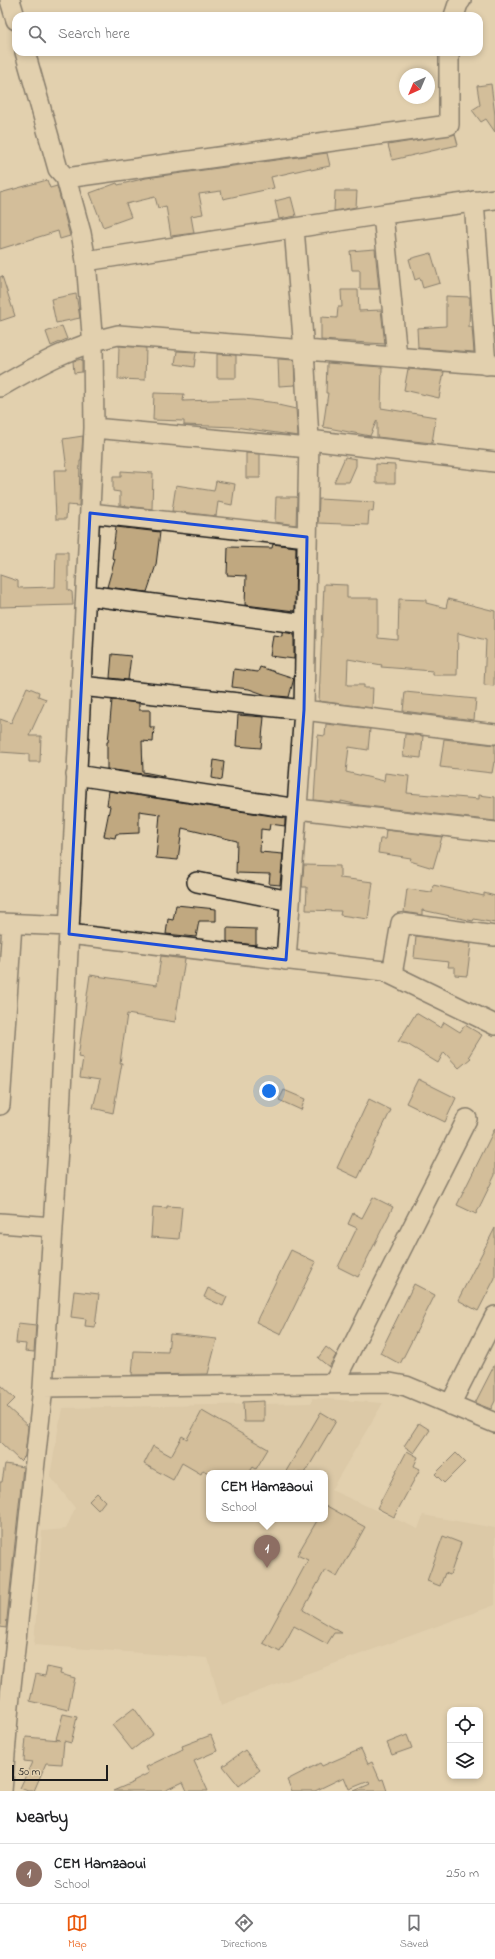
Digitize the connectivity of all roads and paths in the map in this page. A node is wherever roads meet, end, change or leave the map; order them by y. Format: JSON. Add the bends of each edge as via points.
{"nodes":[{"id":1,"x":10,"y":0,"type":"edge"},
{"id":2,"x":461,"y":0,"type":"edge"},
{"id":3,"x":14,"y":12,"type":"edge"},
{"id":4,"x":455,"y":12,"type":"edge"},
{"id":5,"x":26,"y":56,"type":"edge"},
{"id":6,"x":449,"y":56,"type":"edge"},
{"id":7,"x":66,"y":178,"type":"junction"},
{"id":8,"x":495,"y":199,"type":"edge"},
{"id":9,"x":474,"y":201,"type":"junction"},
{"id":10,"x":383,"y":214,"type":"junction"},
{"id":11,"x":294,"y":228,"type":"junction"},
{"id":12,"x":86,"y":260,"type":"junction"},
{"id":13,"x":93,"y":340,"type":"junction"},
{"id":14,"x":304,"y":350,"type":"junction"},
{"id":15,"x":397,"y":357,"type":"junction"},
{"id":16,"x":490,"y":365,"type":"edge"},
{"id":17,"x":0,"y":387,"type":"edge"},
{"id":18,"x":94,"y":428,"type":"junction"},
{"id":19,"x":309,"y":444,"type":"junction"},
{"id":20,"x":495,"y":462,"type":"edge"},
{"id":21,"x":90,"y":513,"type":"junction"},
{"id":22,"x":307,"y":537,"type":"junction"},
{"id":23,"x":86,"y":596,"type":"junction"},
{"id":24,"x":305,"y":624,"type":"junction"},
{"id":25,"x":80,"y":686,"type":"junction"},
{"id":26,"x":304,"y":710,"type":"junction"},
{"id":27,"x":495,"y":734,"type":"edge"},
{"id":28,"x":76,"y":775,"type":"junction"},
{"id":29,"x":298,"y":809,"type":"junction"},
{"id":30,"x":495,"y":832,"type":"edge"},
{"id":31,"x":197,"y":882,"type":"dead end"},
{"id":32,"x":290,"y":901,"type":"junction"},
{"id":33,"x":6,"y":924,"type":"edge"},
{"id":34,"x":69,"y":930,"type":"junction"},
{"id":35,"x":495,"y":936,"type":"edge"},
{"id":36,"x":286,"y":960,"type":"junction"},
{"id":37,"x":392,"y":974,"type":"junction"},
{"id":38,"x":495,"y":1025,"type":"edge"},
{"id":39,"x":0,"y":1105,"type":"edge"},
{"id":40,"x":467,"y":1119,"type":"dead end"},
{"id":41,"x":0,"y":1223,"type":"edge"},
{"id":42,"x":53,"y":1227,"type":"junction"},
{"id":43,"x":495,"y":1316,"type":"edge"},
{"id":44,"x":334,"y":1383,"type":"junction"},
{"id":45,"x":43,"y":1387,"type":"junction"},
{"id":46,"x":450,"y":1405,"type":"junction"},
{"id":47,"x":495,"y":1423,"type":"edge"},
{"id":48,"x":4,"y":1704,"type":"edge"},
{"id":49,"x":2,"y":1791,"type":"edge"}],
"edges":[{"from":1,"to":3,"type":"street"},
{"from":2,"to":4,"type":"street"},
{"from":5,"to":7,"type":"street","via":[[58,169]]},
{"from":6,"to":7,"type":"street","via":[[449,124]]},
{"from":7,"to":12,"type":"street"},
{"from":8,"to":9,"type":"street"},
{"from":9,"to":10,"type":"street"},
{"from":9,"to":16,"type":"street"},
{"from":10,"to":11,"type":"street"},
{"from":10,"to":15,"type":"street"},
{"from":11,"to":12,"type":"street"},
{"from":11,"to":14,"type":"street"},
{"from":12,"to":13,"type":"street"},
{"from":13,"to":14,"type":"street","via":[[118,334]]},
{"from":13,"to":17,"type":"street","via":[[45,362]]},
{"from":13,"to":18,"type":"street"},
{"from":14,"to":15,"type":"street"},
{"from":14,"to":19,"type":"street"},
{"from":15,"to":16,"type":"street"},
{"from":18,"to":19,"type":"street"},
{"from":18,"to":21,"type":"street"},
{"from":19,"to":20,"type":"street"},
{"from":19,"to":22,"type":"street"},
{"from":21,"to":22,"type":"street"},
{"from":21,"to":23,"type":"street"},
{"from":22,"to":24,"type":"street"},
{"from":23,"to":24,"type":"street"},
{"from":23,"to":25,"type":"street"},
{"from":24,"to":26,"type":"street"},
{"from":25,"to":26,"type":"street"},
{"from":25,"to":28,"type":"street"},
{"from":26,"to":27,"type":"street"},
{"from":26,"to":29,"type":"street"},
{"from":28,"to":29,"type":"street"},
{"from":28,"to":34,"type":"street"},
{"from":29,"to":30,"type":"street"},
{"from":29,"to":32,"type":"street"},
{"from":31,"to":32,"type":"street"},
{"from":32,"to":36,"type":"street"},
{"from":33,"to":34,"type":"street"},
{"from":33,"to":39,"type":"street"},
{"from":34,"to":36,"type":"street"},
{"from":34,"to":42,"type":"street"},
{"from":35,"to":37,"type":"street","via":[[401,923]]},
{"from":36,"to":37,"type":"street"},
{"from":37,"to":38,"type":"street"},
{"from":40,"to":44,"type":"street"},
{"from":41,"to":42,"type":"street"},
{"from":42,"to":45,"type":"street"},
{"from":43,"to":46,"type":"street"},
{"from":44,"to":45,"type":"street"},
{"from":44,"to":46,"type":"street","via":[[390,1383],[406,1386]]},
{"from":45,"to":48,"type":"street"},
{"from":46,"to":47,"type":"street"},
{"from":48,"to":49,"type":"street"}]}
